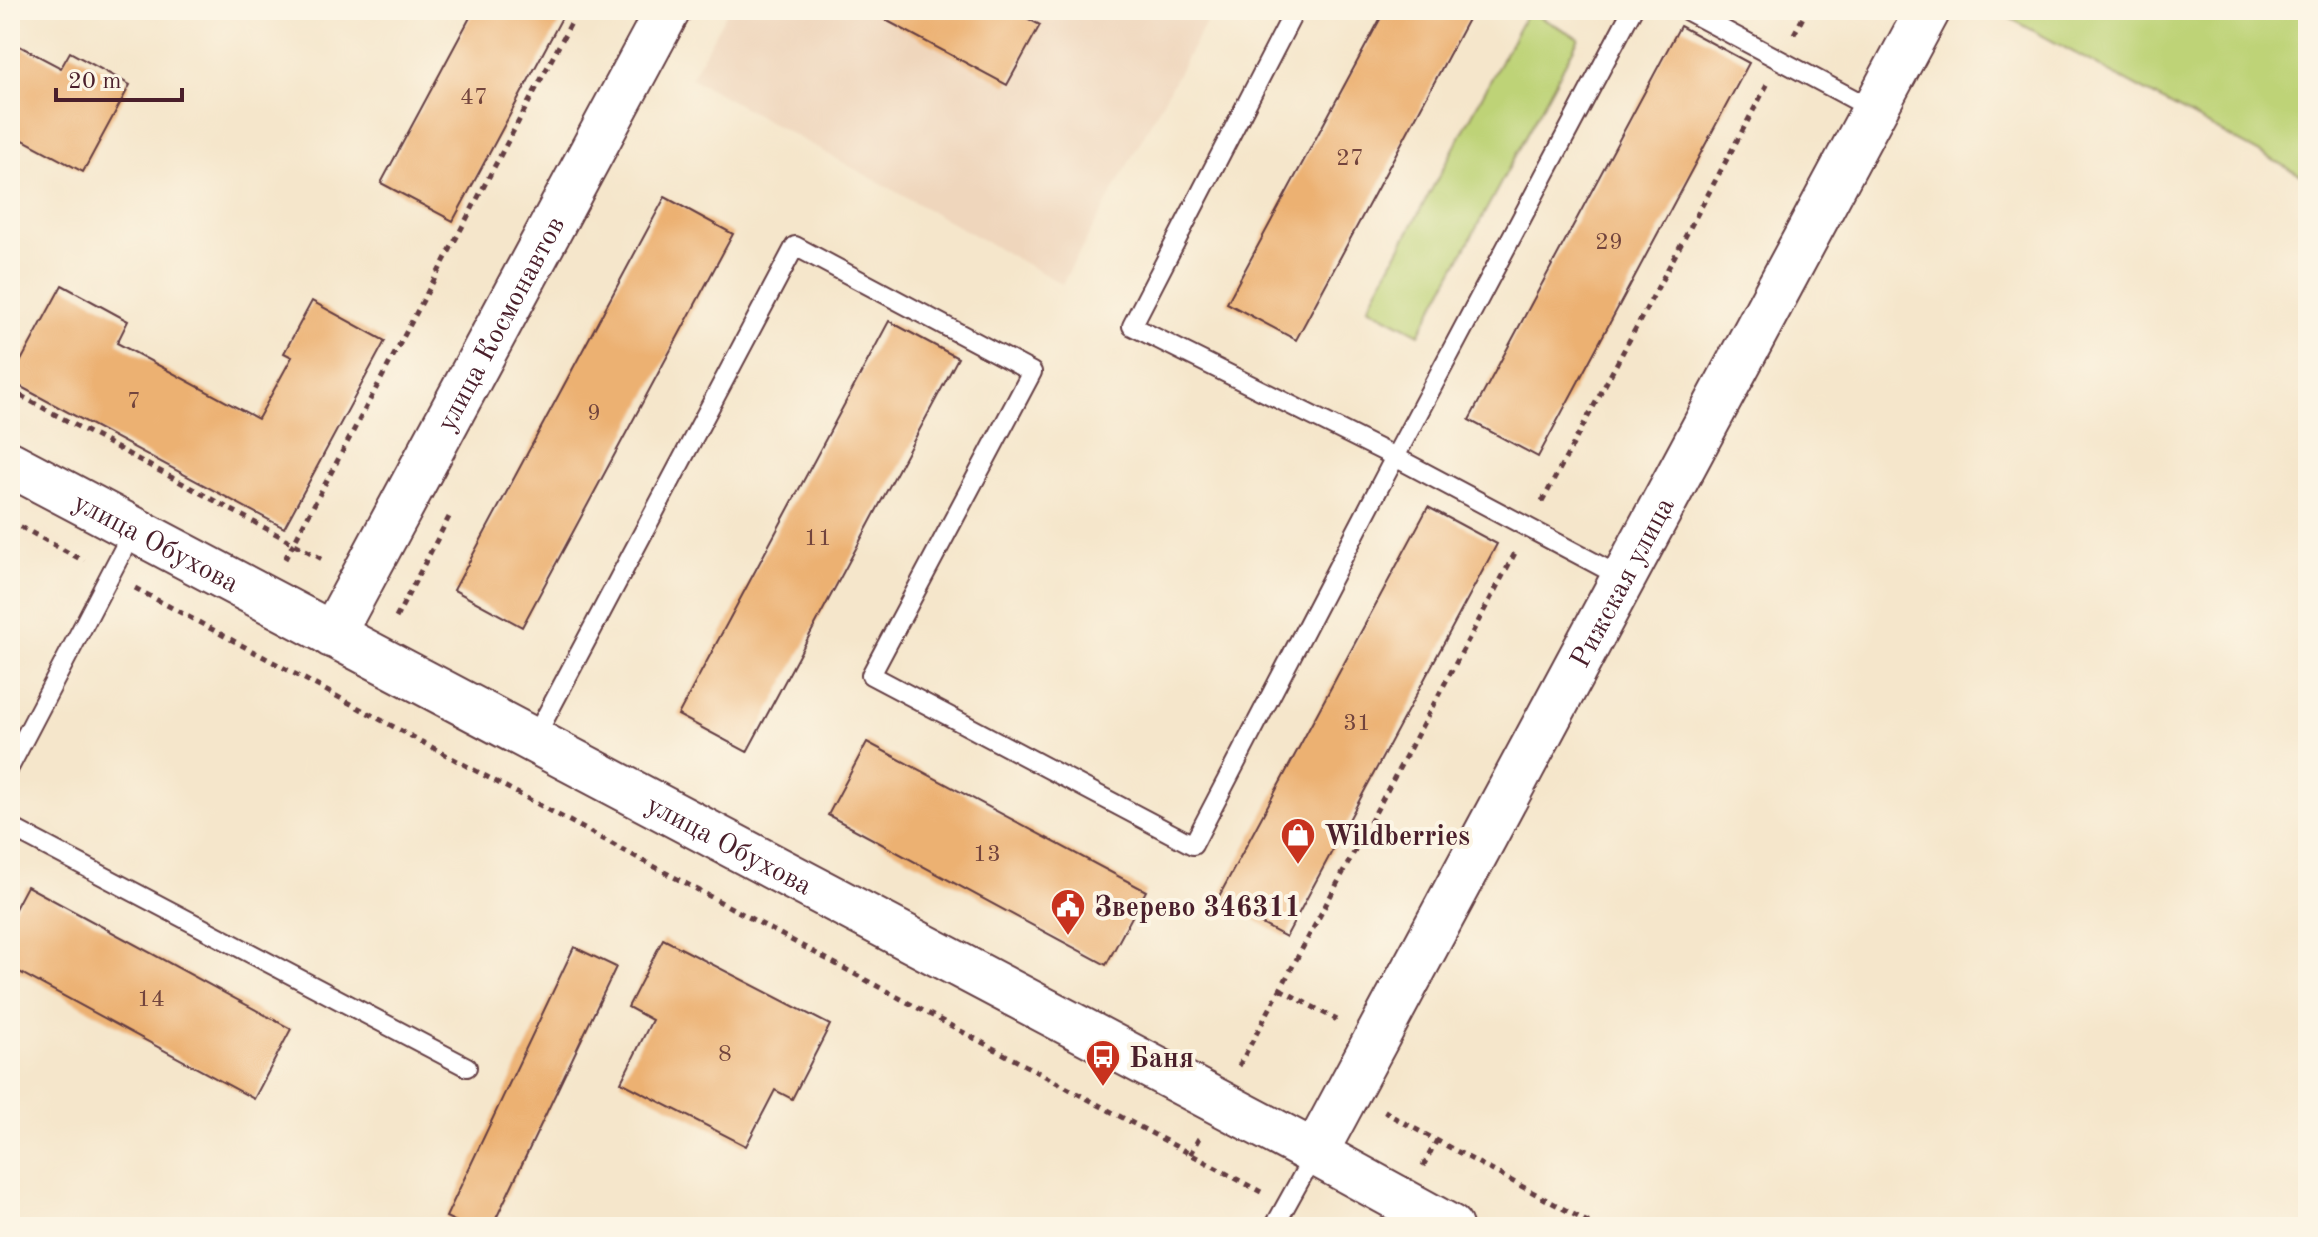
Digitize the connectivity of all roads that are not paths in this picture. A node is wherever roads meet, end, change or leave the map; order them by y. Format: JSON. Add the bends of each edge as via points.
{"nodes":[{"id":1,"x":668,"y":10,"type":"edge"},
{"id":2,"x":1295,"y":10,"type":"edge"},
{"id":3,"x":1632,"y":10,"type":"edge"},
{"id":4,"x":1686,"y":10,"type":"edge"},
{"id":5,"x":1928,"y":10,"type":"edge"},
{"id":6,"x":1874,"y":110,"type":"junction"},
{"id":7,"x":1395,"y":457,"type":"junction"},
{"id":8,"x":10,"y":464,"type":"edge"},
{"id":9,"x":134,"y":529,"type":"junction"},
{"id":10,"x":1623,"y":578,"type":"junction"},
{"id":11,"x":332,"y":635,"type":"junction"},
{"id":12,"x":533,"y":741,"type":"junction"},
{"id":13,"x":10,"y":766,"type":"edge"},
{"id":14,"x":10,"y":827,"type":"edge"},
{"id":15,"x":467,"y":1067,"type":"dead end"},
{"id":16,"x":1315,"y":1153,"type":"junction"},
{"id":17,"x":1274,"y":1227,"type":"edge"},
{"id":18,"x":1450,"y":1227,"type":"edge"}],
"edges":[{"from":1,"to":11,"type":"street","name":"улица Космонавтов"},
{"from":2,"to":7,"type":"lane","via":[[1132,326]]},
{"from":3,"to":7,"type":"lane"},
{"from":4,"to":6,"type":"lane"},
{"from":5,"to":6,"type":"street","name":"Рижская улица"},
{"from":6,"to":10,"type":"street","name":"Рижская улица"},
{"from":7,"to":10,"type":"lane"},
{"from":7,"to":12,"type":"lane","via":[[1193,845],[871,675],[1032,372],[795,246]]},
{"from":8,"to":9,"type":"street","name":"улица Обухова"},
{"from":9,"to":11,"type":"street","name":"улица Обухова"},
{"from":9,"to":13,"type":"lane"},
{"from":10,"to":16,"type":"street","name":"Рижская улица"},
{"from":11,"to":12,"type":"street","name":"улица Обухова"},
{"from":12,"to":16,"type":"street","name":"улица Обухова"},
{"from":14,"to":15,"type":"lane"},
{"from":16,"to":17,"type":"lane"},
{"from":16,"to":18,"type":"street","name":"улица Обухова"}]}
